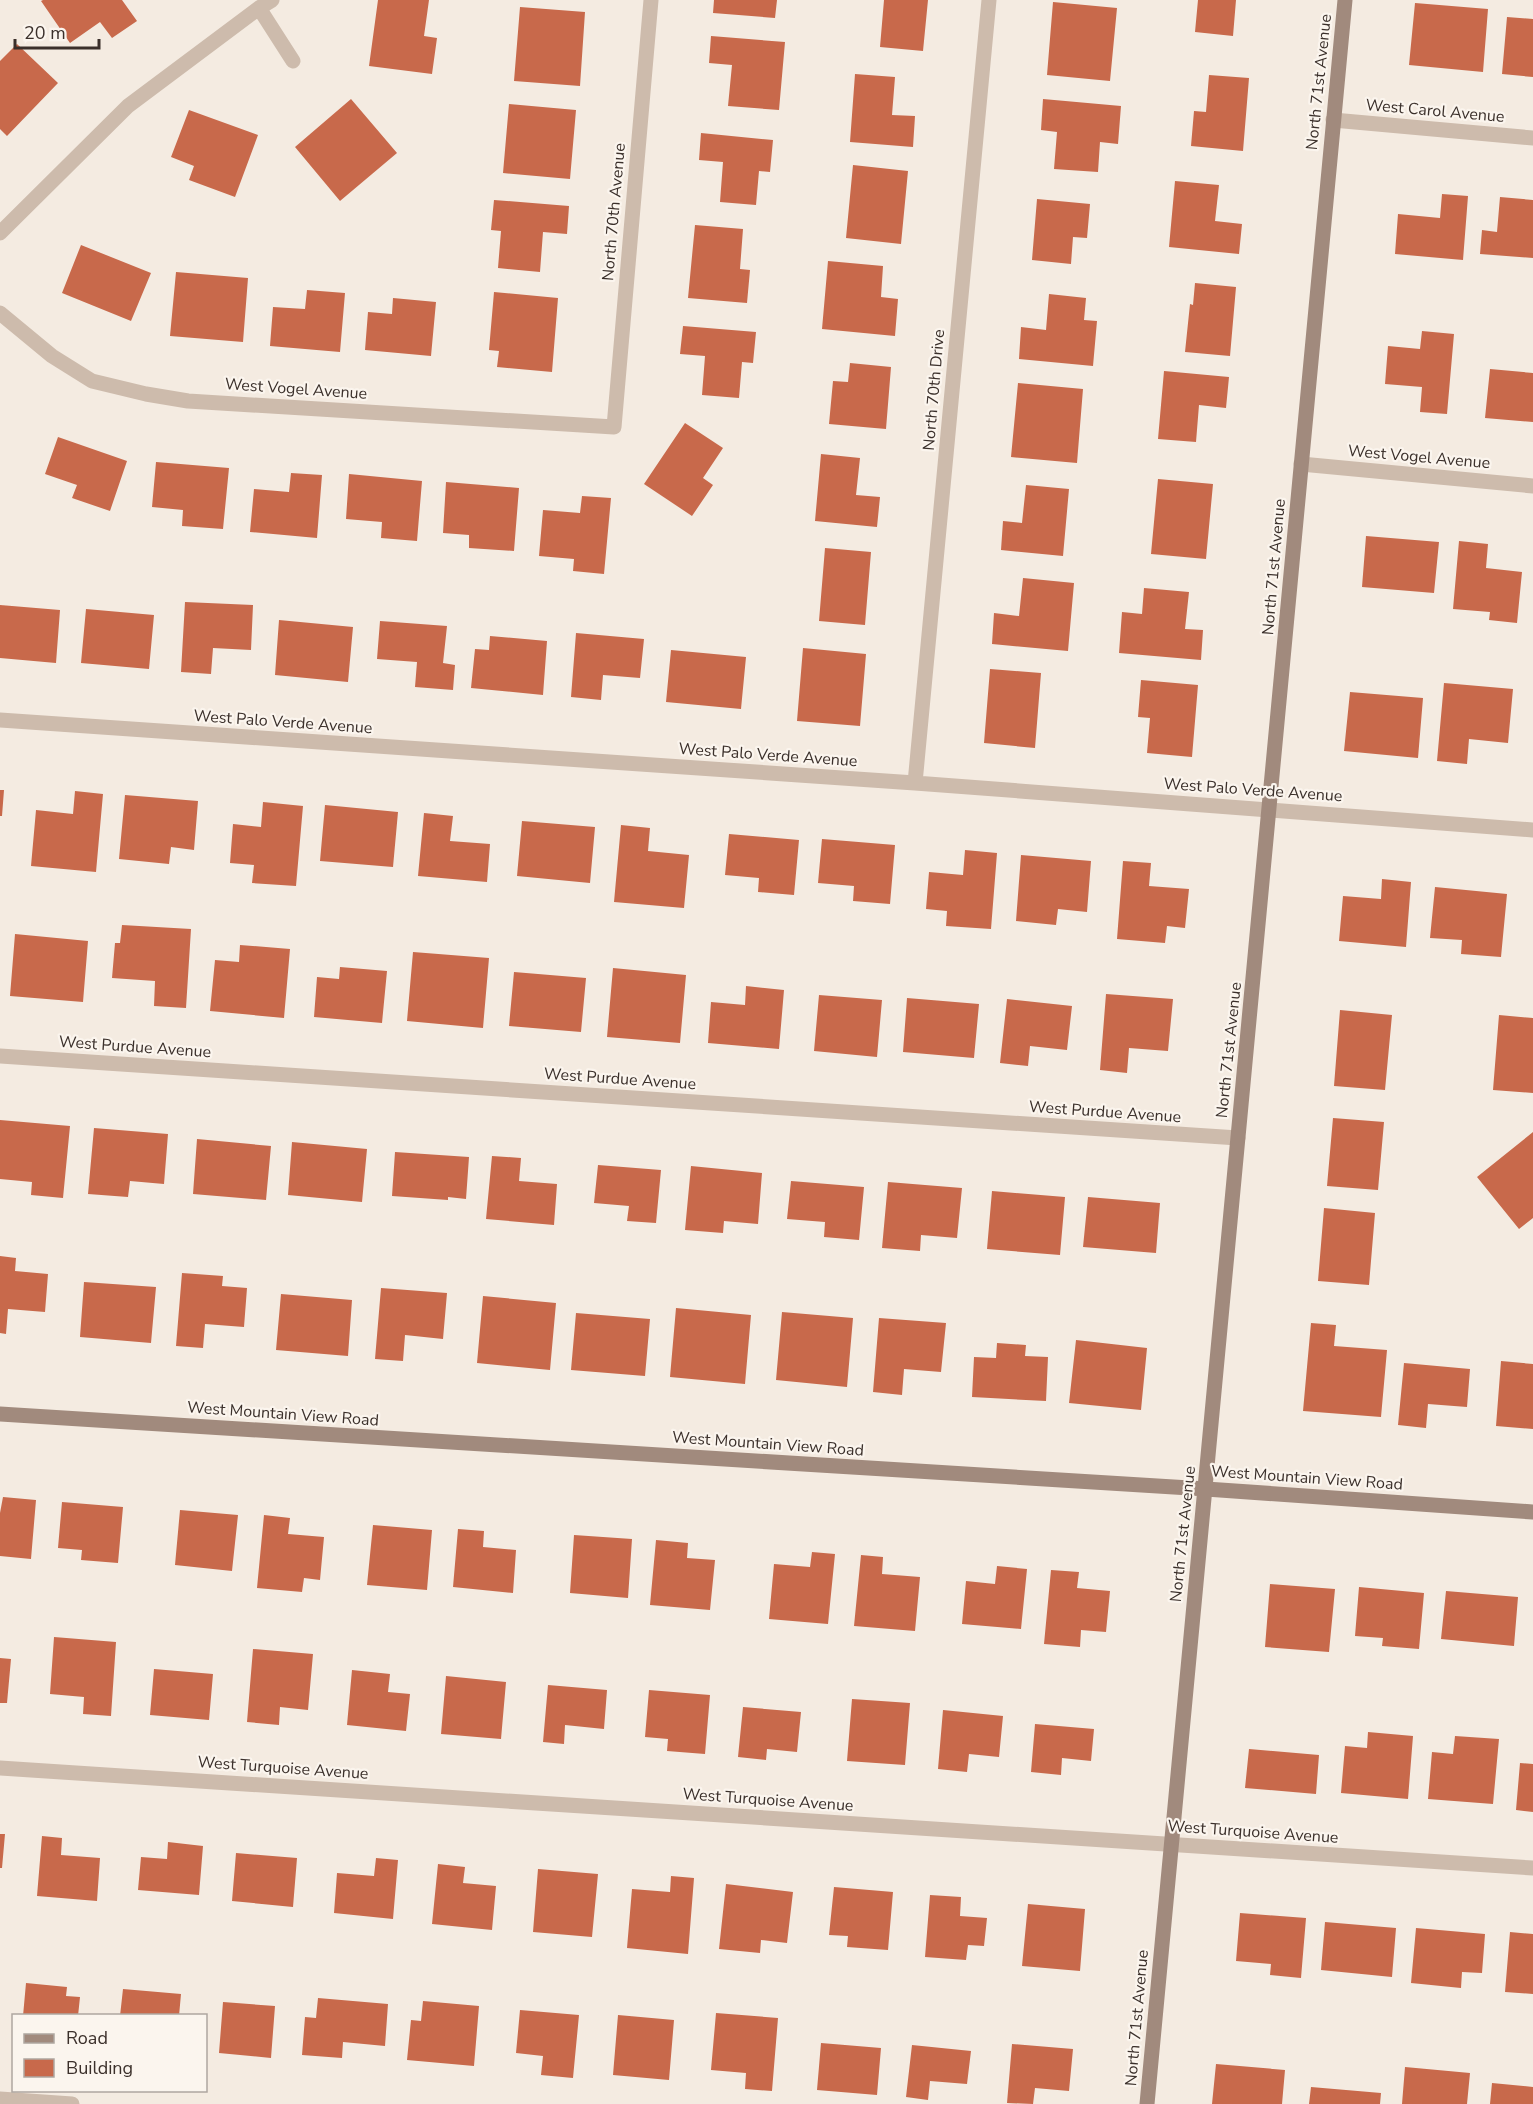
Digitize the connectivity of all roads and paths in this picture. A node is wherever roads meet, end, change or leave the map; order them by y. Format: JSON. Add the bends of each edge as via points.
{"nodes":[{"id":1,"x":651,"y":0,"type":"edge"},
{"id":2,"x":988,"y":0,"type":"edge"},
{"id":3,"x":1345,"y":0,"type":"edge"},
{"id":4,"x":266,"y":4,"type":"edge"},
{"id":5,"x":293,"y":61,"type":"dead end"},
{"id":6,"x":1333,"y":120,"type":"junction"},
{"id":7,"x":1533,"y":138,"type":"edge"},
{"id":8,"x":0,"y":233,"type":"edge"},
{"id":9,"x":0,"y":313,"type":"edge"},
{"id":10,"x":614,"y":427,"type":"joint"},
{"id":11,"x":1301,"y":464,"type":"junction"},
{"id":12,"x":1533,"y":486,"type":"edge"},
{"id":13,"x":0,"y":720,"type":"edge"},
{"id":14,"x":915,"y":783,"type":"junction"},
{"id":15,"x":1270,"y":808,"type":"junction"},
{"id":16,"x":1533,"y":830,"type":"edge"},
{"id":17,"x":0,"y":1056,"type":"edge"},
{"id":18,"x":1238,"y":1138,"type":"junction"},
{"id":19,"x":0,"y":1414,"type":"edge"},
{"id":20,"x":1206,"y":1489,"type":"junction"},
{"id":21,"x":1533,"y":1512,"type":"edge"},
{"id":22,"x":0,"y":1768,"type":"edge"},
{"id":23,"x":1171,"y":1844,"type":"junction"},
{"id":24,"x":1533,"y":1868,"type":"edge"},
{"id":25,"x":0,"y":2099,"type":"edge"},
{"id":26,"x":72,"y":2104,"type":"edge"},
{"id":27,"x":1148,"y":2104,"type":"edge"}],
"edges":[{"from":1,"to":10,"type":"street","name":"North 70th Avenue"},
{"from":2,"to":14,"type":"street","name":"North 70th Drive"},
{"from":3,"to":6,"type":"street","name":"North 71st Avenue"},
{"from":4,"to":5,"type":"street"},
{"from":4,"to":8,"type":"street","via":[[128,106]]},
{"from":6,"to":7,"type":"street","name":"West Carol Avenue"},
{"from":6,"to":11,"type":"street","name":"North 71st Avenue"},
{"from":9,"to":10,"type":"street","name":"West Vogel Avenue","via":[[52,356],[92,381],[146,394],[188,401]]},
{"from":11,"to":12,"type":"street","name":"West Vogel Avenue"},
{"from":11,"to":15,"type":"street","name":"North 71st Avenue"},
{"from":13,"to":14,"type":"street","name":"West Palo Verde Avenue"},
{"from":14,"to":15,"type":"street","name":"West Palo Verde Avenue"},
{"from":15,"to":16,"type":"street","name":"West Palo Verde Avenue"},
{"from":15,"to":18,"type":"street","name":"North 71st Avenue"},
{"from":17,"to":18,"type":"street","name":"West Purdue Avenue"},
{"from":18,"to":20,"type":"street","name":"North 71st Avenue"},
{"from":19,"to":20,"type":"street","name":"West Mountain View Road"},
{"from":20,"to":21,"type":"street","name":"West Mountain View Road"},
{"from":20,"to":23,"type":"street","name":"North 71st Avenue"},
{"from":22,"to":23,"type":"street","name":"West Turquoise Avenue"},
{"from":23,"to":24,"type":"street","name":"West Turquoise Avenue"},
{"from":23,"to":27,"type":"street","name":"North 71st Avenue"},
{"from":25,"to":26,"type":"street"}]}
